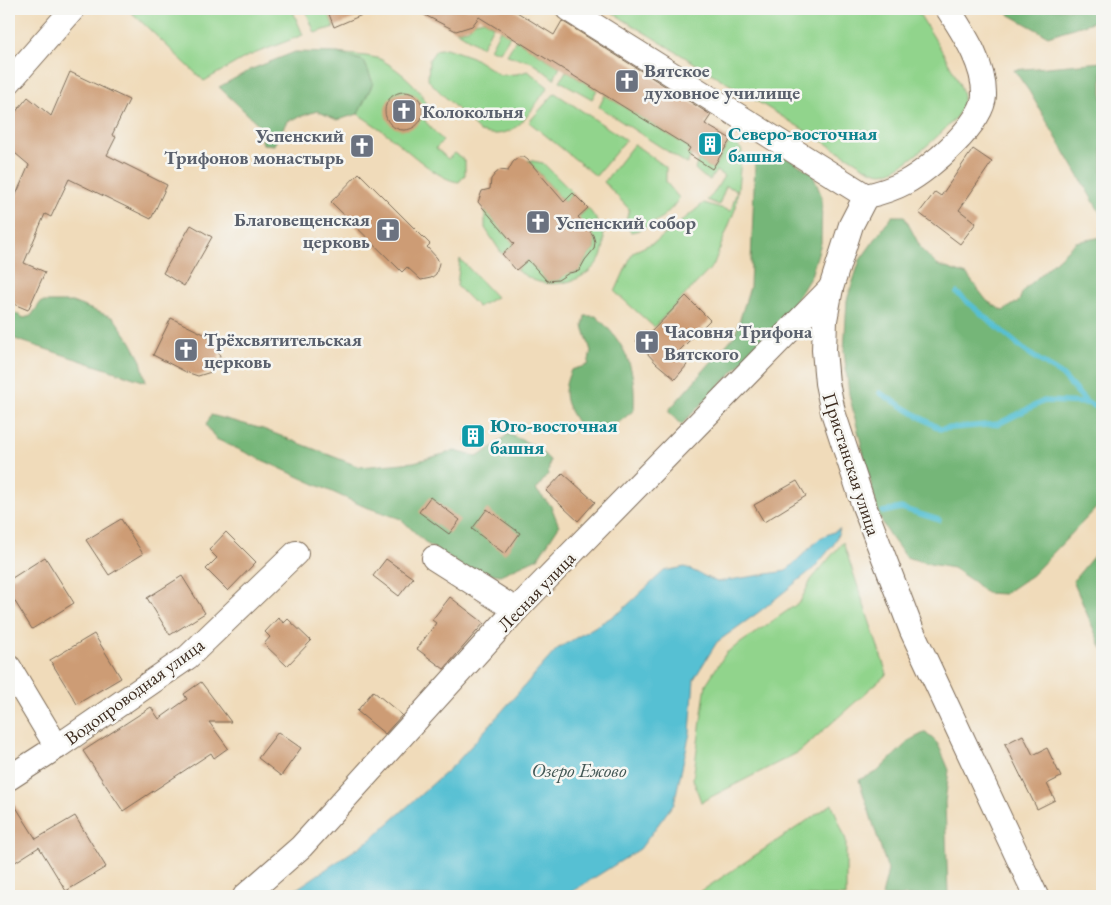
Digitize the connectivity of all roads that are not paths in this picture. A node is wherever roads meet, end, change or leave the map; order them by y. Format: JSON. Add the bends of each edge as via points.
{"nodes":[{"id":1,"x":73,"y":9,"type":"edge"},
{"id":2,"x":568,"y":9,"type":"edge"},
{"id":3,"x":948,"y":9,"type":"edge"},
{"id":4,"x":9,"y":82,"type":"edge"},
{"id":5,"x":866,"y":196,"type":"junction"},
{"id":6,"x":831,"y":288,"type":"junction"},
{"id":7,"x":296,"y":554,"type":"dead end"},
{"id":8,"x":434,"y":558,"type":"dead end"},
{"id":9,"x":516,"y":610,"type":"junction"},
{"id":10,"x":9,"y":666,"type":"edge"},
{"id":11,"x":57,"y":747,"type":"junction"},
{"id":12,"x":9,"y":778,"type":"edge"},
{"id":13,"x":245,"y":896,"type":"edge"},
{"id":14,"x":1036,"y":896,"type":"edge"}],
"edges":[{"from":1,"to":4,"type":"street"},
{"from":2,"to":5,"type":"street"},
{"from":3,"to":5,"type":"street","via":[[980,67],[984,98],[979,114],[934,162],[907,181]]},
{"from":5,"to":6,"type":"street","name":"Пристанская улица","via":[[851,225]]},
{"from":6,"to":9,"type":"street","name":"Лесная улица"},
{"from":6,"to":14,"type":"street","name":"Пристанская улица","via":[[825,320],[827,383],[852,474],[912,631]]},
{"from":7,"to":11,"type":"street","name":"Водопроводная улица","via":[[188,657]]},
{"from":8,"to":9,"type":"street"},
{"from":9,"to":13,"type":"street","name":"Лесная улица","via":[[301,847]]},
{"from":10,"to":11,"type":"street"},
{"from":11,"to":12,"type":"street","name":"Водопроводная улица"}]}
